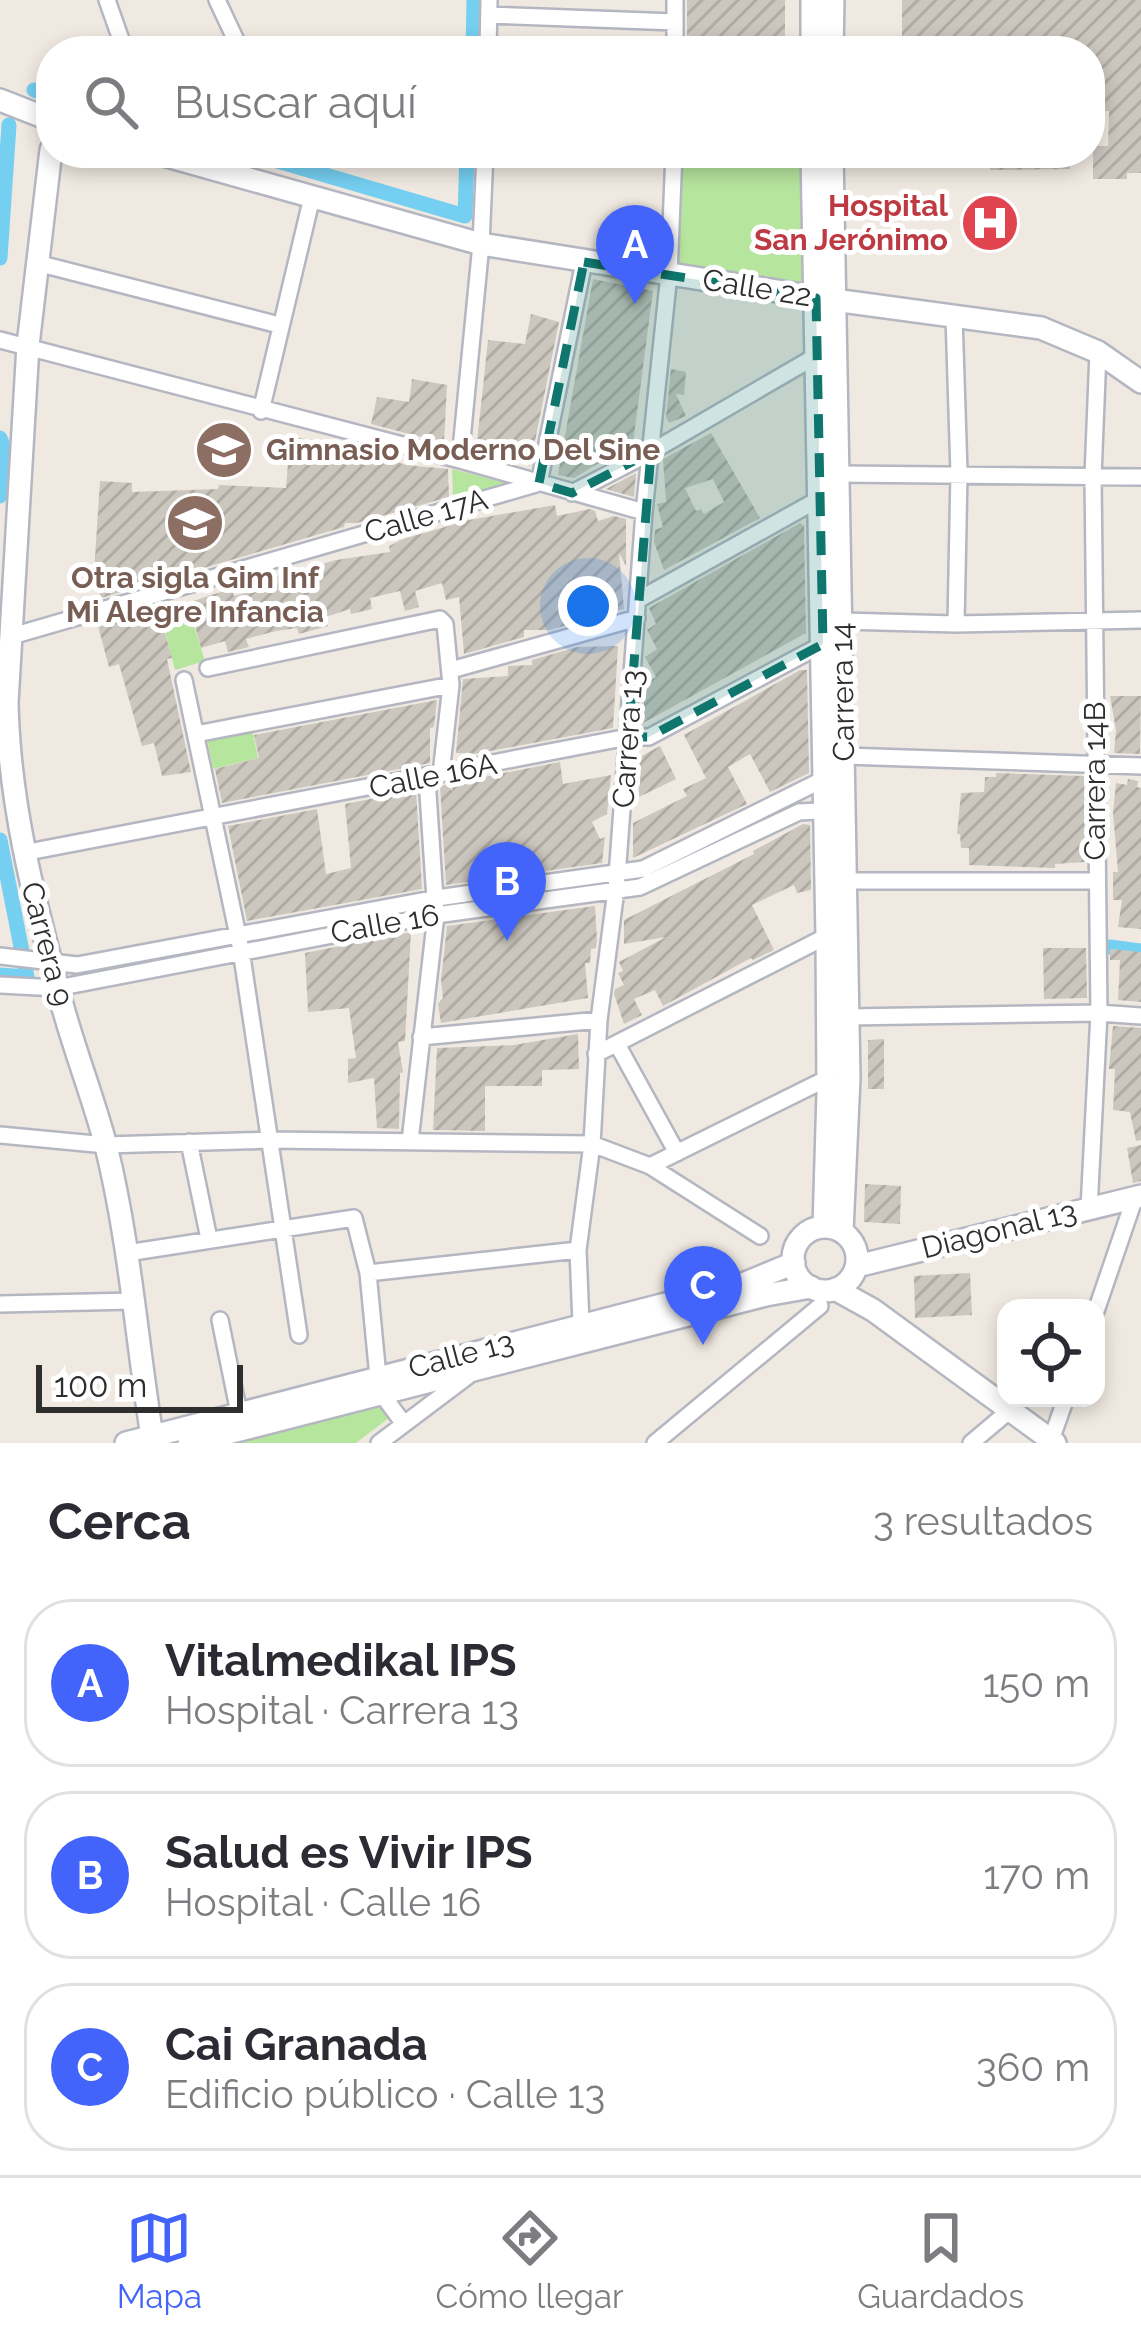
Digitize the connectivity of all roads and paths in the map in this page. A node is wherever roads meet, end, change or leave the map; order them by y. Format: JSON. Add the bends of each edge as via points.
{"nodes":[{"id":1,"x":107,"y":0,"type":"edge"},
{"id":2,"x":217,"y":0,"type":"edge"},
{"id":3,"x":675,"y":0,"type":"edge"},
{"id":4,"x":812,"y":0,"type":"edge"},
{"id":5,"x":833,"y":0,"type":"edge"},
{"id":6,"x":489,"y":8,"type":"edge"},
{"id":7,"x":111,"y":18,"type":"junction"},
{"id":8,"x":675,"y":22,"type":"junction"},
{"id":9,"x":112,"y":36,"type":"edge"},
{"id":10,"x":119,"y":36,"type":"edge"},
{"id":11,"x":234,"y":36,"type":"edge"},
{"id":12,"x":675,"y":36,"type":"edge"},
{"id":13,"x":812,"y":36,"type":"edge"},
{"id":14,"x":832,"y":36,"type":"edge"},
{"id":15,"x":1,"y":99,"type":"edge"},
{"id":16,"x":36,"y":114,"type":"edge"},
{"id":17,"x":49,"y":168,"type":"edge"},
{"id":18,"x":209,"y":168,"type":"edge"},
{"id":19,"x":484,"y":168,"type":"edge"},
{"id":20,"x":673,"y":168,"type":"edge"},
{"id":21,"x":813,"y":168,"type":"edge"},
{"id":22,"x":831,"y":168,"type":"edge"},
{"id":23,"x":312,"y":197,"type":"junction"},
{"id":24,"x":481,"y":244,"type":"junction"},
{"id":25,"x":38,"y":262,"type":"junction"},
{"id":26,"x":584,"y":262,"type":"junction"},
{"id":27,"x":669,"y":274,"type":"junction"},
{"id":28,"x":825,"y":299,"type":"junction"},
{"id":29,"x":954,"y":316,"type":"junction"},
{"id":30,"x":279,"y":325,"type":"junction"},
{"id":31,"x":12,"y":342,"type":"edge"},
{"id":32,"x":1097,"y":352,"type":"junction"},
{"id":33,"x":817,"y":356,"type":"junction"},
{"id":34,"x":1141,"y":382,"type":"edge"},
{"id":35,"x":261,"y":411,"type":"junction"},
{"id":36,"x":651,"y":452,"type":"junction"},
{"id":37,"x":460,"y":460,"type":"junction"},
{"id":38,"x":959,"y":473,"type":"junction"},
{"id":39,"x":838,"y":474,"type":"junction"},
{"id":40,"x":1093,"y":476,"type":"junction"},
{"id":41,"x":1141,"y":477,"type":"edge"},
{"id":42,"x":539,"y":483,"type":"junction"},
{"id":43,"x":10,"y":487,"type":"edge"},
{"id":44,"x":572,"y":493,"type":"junction"},
{"id":45,"x":819,"y":499,"type":"junction"},
{"id":46,"x":644,"y":512,"type":"junction"},
{"id":47,"x":638,"y":609,"type":"junction"},
{"id":48,"x":1094,"y":618,"type":"junction"},
{"id":49,"x":1141,"y":620,"type":"edge"},
{"id":50,"x":842,"y":621,"type":"junction"},
{"id":51,"x":7,"y":623,"type":"edge"},
{"id":52,"x":956,"y":624,"type":"junction"},
{"id":53,"x":823,"y":644,"type":"junction"},
{"id":54,"x":208,"y":668,"type":"dead end"},
{"id":55,"x":451,"y":677,"type":"junction"},
{"id":56,"x":184,"y":680,"type":"dead end"},
{"id":57,"x":196,"y":734,"type":"junction"},
{"id":58,"x":628,"y":737,"type":"junction"},
{"id":59,"x":4,"y":752,"type":"edge"},
{"id":60,"x":845,"y":756,"type":"junction"},
{"id":61,"x":1095,"y":765,"type":"junction"},
{"id":62,"x":1141,"y":766,"type":"edge"},
{"id":63,"x":434,"y":776,"type":"junction"},
{"id":64,"x":824,"y":779,"type":"junction"},
{"id":65,"x":825,"y":818,"type":"junction"},
{"id":66,"x":214,"y":820,"type":"junction"},
{"id":67,"x":23,"y":853,"type":"junction"},
{"id":68,"x":617,"y":881,"type":"junction"},
{"id":69,"x":846,"y":881,"type":"junction"},
{"id":70,"x":1095,"y":881,"type":"junction"},
{"id":71,"x":436,"y":906,"type":"junction"},
{"id":72,"x":827,"y":935,"type":"junction"},
{"id":73,"x":239,"y":942,"type":"junction"},
{"id":74,"x":0,"y":956,"type":"edge"},
{"id":75,"x":43,"y":962,"type":"junction"},
{"id":76,"x":0,"y":985,"type":"edge"},
{"id":77,"x":57,"y":988,"type":"junction"},
{"id":78,"x":1099,"y":1013,"type":"junction"},
{"id":79,"x":1141,"y":1016,"type":"edge"},
{"id":80,"x":848,"y":1017,"type":"junction"},
{"id":81,"x":599,"y":1020,"type":"junction"},
{"id":82,"x":421,"y":1037,"type":"junction"},
{"id":83,"x":617,"y":1044,"type":"junction"},
{"id":84,"x":596,"y":1054,"type":"junction"},
{"id":85,"x":828,"y":1078,"type":"junction"},
{"id":86,"x":0,"y":1136,"type":"edge"},
{"id":87,"x":268,"y":1140,"type":"junction"},
{"id":88,"x":189,"y":1142,"type":"junction"},
{"id":89,"x":410,"y":1142,"type":"junction"},
{"id":90,"x":592,"y":1144,"type":"junction"},
{"id":91,"x":106,"y":1145,"type":"junction"},
{"id":92,"x":677,"y":1153,"type":"junction"},
{"id":93,"x":650,"y":1166,"type":"junction"},
{"id":94,"x":1138,"y":1197,"type":"edge"},
{"id":95,"x":1089,"y":1209,"type":"junction"},
{"id":96,"x":284,"y":1226,"type":"junction"},
{"id":97,"x":833,"y":1229,"type":"junction"},
{"id":98,"x":760,"y":1236,"type":"dead end"},
{"id":99,"x":209,"y":1239,"type":"junction"},
{"id":100,"x":578,"y":1250,"type":"junction"},
{"id":101,"x":127,"y":1253,"type":"junction"},
{"id":102,"x":794,"y":1264,"type":"junction"},
{"id":103,"x":368,"y":1273,"type":"junction"},
{"id":104,"x":834,"y":1286,"type":"junction"},
{"id":105,"x":1100,"y":1299,"type":"edge"},
{"id":106,"x":133,"y":1301,"type":"junction"},
{"id":107,"x":0,"y":1304,"type":"edge"},
{"id":108,"x":220,"y":1320,"type":"dead end"},
{"id":109,"x":581,"y":1324,"type":"junction"},
{"id":110,"x":299,"y":1335,"type":"dead end"},
{"id":111,"x":479,"y":1368,"type":"junction"},
{"id":112,"x":380,"y":1385,"type":"junction"},
{"id":113,"x":1063,"y":1407,"type":"edge"},
{"id":114,"x":1009,"y":1411,"type":"junction"},
{"id":115,"x":239,"y":1413,"type":"junction"},
{"id":116,"x":404,"y":1424,"type":"junction"},
{"id":117,"x":152,"y":1439,"type":"edge"},
{"id":118,"x":1053,"y":1442,"type":"edge"},
{"id":119,"x":126,"y":1443,"type":"edge"},
{"id":120,"x":189,"y":1443,"type":"edge"},
{"id":121,"x":379,"y":1443,"type":"edge"},
{"id":122,"x":655,"y":1443,"type":"edge"},
{"id":123,"x":971,"y":1443,"type":"edge"}],
"edges":[{"from":1,"to":7,"type":"street"},
{"from":2,"to":11,"type":"street"},
{"from":3,"to":8,"type":"street"},
{"from":4,"to":13,"type":"main road"},
{"from":5,"to":14,"type":"main road"},
{"from":6,"to":8,"type":"street"},
{"from":7,"to":9,"type":"street"},
{"from":7,"to":10,"type":"street"},
{"from":8,"to":12,"type":"street"},
{"from":15,"to":16,"type":"main road"},
{"from":17,"to":25,"type":"main road","name":"Carrera 9"},
{"from":18,"to":23,"type":"main road","name":"Calle 22"},
{"from":19,"to":24,"type":"street"},
{"from":20,"to":27,"type":"street","name":"Carrera 13"},
{"from":21,"to":28,"type":"main road","name":"Carrera 14"},
{"from":22,"to":28,"type":"main road","name":"Carrera 14"},
{"from":23,"to":24,"type":"main road","name":"Calle 22"},
{"from":23,"to":30,"type":"street"},
{"from":24,"to":26,"type":"main road","name":"Calle 22"},
{"from":24,"to":37,"type":"street"},
{"from":25,"to":30,"type":"street"},
{"from":25,"to":31,"type":"main road","name":"Carrera 9"},
{"from":26,"to":27,"type":"main road","name":"Calle 22"},
{"from":26,"to":42,"type":"street"},
{"from":27,"to":28,"type":"main road","name":"Calle 22"},
{"from":27,"to":36,"type":"street","name":"Carrera 13"},
{"from":28,"to":29,"type":"main road","name":"Calle 22"},
{"from":28,"to":33,"type":"main road","name":"Carrera 14"},
{"from":28,"to":39,"type":"main road","name":"Carrera 14"},
{"from":29,"to":32,"type":"main road","name":"Calle 22","via":[[1041,328]]},
{"from":29,"to":38,"type":"street"},
{"from":30,"to":35,"type":"street"},
{"from":31,"to":35,"type":"street"},
{"from":31,"to":43,"type":"main road","name":"Carrera 9"},
{"from":32,"to":34,"type":"main road","name":"Calle 22"},
{"from":32,"to":40,"type":"street","name":"Carrera 14B"},
{"from":33,"to":36,"type":"street"},
{"from":33,"to":45,"type":"main road","name":"Carrera 14"},
{"from":35,"to":37,"type":"street"},
{"from":36,"to":44,"type":"street"},
{"from":36,"to":46,"type":"street","name":"Carrera 13"},
{"from":37,"to":42,"type":"street"},
{"from":38,"to":39,"type":"street"},
{"from":38,"to":40,"type":"street"},
{"from":38,"to":52,"type":"street"},
{"from":39,"to":50,"type":"main road","name":"Carrera 14"},
{"from":40,"to":41,"type":"street"},
{"from":40,"to":48,"type":"street","name":"Carrera 14B"},
{"from":42,"to":44,"type":"street"},
{"from":42,"to":51,"type":"street","name":"Calle 17A"},
{"from":43,"to":51,"type":"main road","name":"Carrera 9"},
{"from":44,"to":46,"type":"street"},
{"from":45,"to":47,"type":"street"},
{"from":45,"to":53,"type":"main road","name":"Carrera 14"},
{"from":46,"to":47,"type":"street","name":"Carrera 13"},
{"from":47,"to":55,"type":"street"},
{"from":47,"to":58,"type":"street","name":"Carrera 13"},
{"from":48,"to":49,"type":"street"},
{"from":48,"to":52,"type":"street"},
{"from":48,"to":61,"type":"street","name":"Carrera 14B"},
{"from":50,"to":52,"type":"street"},
{"from":50,"to":60,"type":"main road","name":"Carrera 14"},
{"from":51,"to":59,"type":"main road","name":"Carrera 9"},
{"from":53,"to":58,"type":"street","name":"Calle 16A","via":[[649,737]]},
{"from":53,"to":64,"type":"main road","name":"Carrera 14"},
{"from":54,"to":55,"type":"street","via":[[440,619]]},
{"from":55,"to":57,"type":"street"},
{"from":55,"to":63,"type":"street"},
{"from":56,"to":57,"type":"street"},
{"from":57,"to":66,"type":"street"},
{"from":58,"to":63,"type":"street","name":"Calle 16A"},
{"from":58,"to":68,"type":"street","name":"Carrera 13"},
{"from":59,"to":67,"type":"main road","name":"Carrera 9"},
{"from":60,"to":61,"type":"street"},
{"from":60,"to":69,"type":"main road","name":"Carrera 14"},
{"from":61,"to":62,"type":"street"},
{"from":61,"to":70,"type":"street","name":"Carrera 14B"},
{"from":63,"to":66,"type":"street","name":"Calle 16A"},
{"from":63,"to":71,"type":"street"},
{"from":64,"to":65,"type":"main road","name":"Carrera 14"},
{"from":64,"to":68,"type":"street","name":"Calle 16"},
{"from":65,"to":68,"type":"street","name":"Calle 16","via":[[799,812],[640,886]]},
{"from":65,"to":72,"type":"main road","name":"Carrera 14"},
{"from":66,"to":67,"type":"street","name":"Calle 16A"},
{"from":66,"to":73,"type":"street"},
{"from":67,"to":75,"type":"main road","name":"Carrera 9"},
{"from":68,"to":71,"type":"street","name":"Calle 16"},
{"from":68,"to":81,"type":"street","name":"Carrera 13"},
{"from":69,"to":70,"type":"street"},
{"from":69,"to":80,"type":"main road","name":"Carrera 14"},
{"from":70,"to":78,"type":"street","name":"Carrera 14B"},
{"from":71,"to":73,"type":"street","name":"Calle 16"},
{"from":71,"to":82,"type":"street"},
{"from":72,"to":83,"type":"street"},
{"from":72,"to":85,"type":"main road","name":"Carrera 14"},
{"from":73,"to":75,"type":"street","name":"Calle 16"},
{"from":73,"to":77,"type":"street","name":"Calle 16"},
{"from":73,"to":87,"type":"street"},
{"from":74,"to":75,"type":"street","name":"Calle 16"},
{"from":75,"to":77,"type":"main road","name":"Carrera 9"},
{"from":76,"to":77,"type":"street","name":"Calle 16"},
{"from":77,"to":91,"type":"main road","name":"Carrera 9"},
{"from":78,"to":79,"type":"street"},
{"from":78,"to":80,"type":"street"},
{"from":78,"to":95,"type":"street","name":"Carrera 14B"},
{"from":80,"to":97,"type":"main road","name":"Carrera 14"},
{"from":81,"to":82,"type":"street"},
{"from":81,"to":84,"type":"street","name":"Carrera 13"},
{"from":82,"to":89,"type":"street"},
{"from":83,"to":84,"type":"street"},
{"from":83,"to":92,"type":"street"},
{"from":84,"to":90,"type":"street","name":"Carrera 13"},
{"from":85,"to":92,"type":"street"},
{"from":85,"to":97,"type":"main road","name":"Carrera 14"},
{"from":86,"to":91,"type":"street"},
{"from":87,"to":88,"type":"street"},
{"from":87,"to":89,"type":"street"},
{"from":87,"to":96,"type":"street"},
{"from":88,"to":91,"type":"street"},
{"from":88,"to":99,"type":"street"},
{"from":89,"to":90,"type":"street"},
{"from":90,"to":93,"type":"street"},
{"from":90,"to":100,"type":"street","name":"Carrera 13"},
{"from":91,"to":101,"type":"main road","name":"Carrera 9"},
{"from":92,"to":93,"type":"street"},
{"from":93,"to":98,"type":"street"},
{"from":94,"to":95,"type":"main road","name":"Diagonal 13"},
{"from":94,"to":105,"type":"street"},
{"from":95,"to":104,"type":"main road","name":"Diagonal 13"},
{"from":96,"to":99,"type":"street"},
{"from":96,"to":103,"type":"street","via":[[355,1218]]},
{"from":96,"to":110,"type":"street"},
{"from":97,"to":102,"type":"main road","via":[[801,1238]]},
{"from":97,"to":104,"type":"main road","via":[[855,1246]]},
{"from":99,"to":101,"type":"street"},
{"from":100,"to":103,"type":"street"},
{"from":100,"to":109,"type":"street","name":"Carrera 13"},
{"from":101,"to":106,"type":"main road","name":"Carrera 9"},
{"from":102,"to":104,"type":"main road","via":[[801,1280]]},
{"from":102,"to":109,"type":"main road","name":"Calle 13"},
{"from":103,"to":112,"type":"street"},
{"from":104,"to":111,"type":"main road","name":"Calle 13","via":[[766,1295]]},
{"from":104,"to":114,"type":"main road"},
{"from":104,"to":122,"type":"street"},
{"from":106,"to":107,"type":"street"},
{"from":106,"to":117,"type":"main road","name":"Carrera 9"},
{"from":108,"to":115,"type":"street"},
{"from":109,"to":112,"type":"main road","name":"Calle 13"},
{"from":111,"to":112,"type":"main road","name":"Calle 13"},
{"from":111,"to":116,"type":"street"},
{"from":112,"to":115,"type":"main road","name":"Calle 13"},
{"from":112,"to":116,"type":"street"},
{"from":112,"to":120,"type":"main road","name":"Calle 13"},
{"from":113,"to":118,"type":"street"},
{"from":114,"to":118,"type":"main road"},
{"from":114,"to":123,"type":"street"},
{"from":115,"to":117,"type":"main road","name":"Calle 13"},
{"from":116,"to":121,"type":"street"},
{"from":117,"to":119,"type":"main road","name":"Calle 13"}]}
